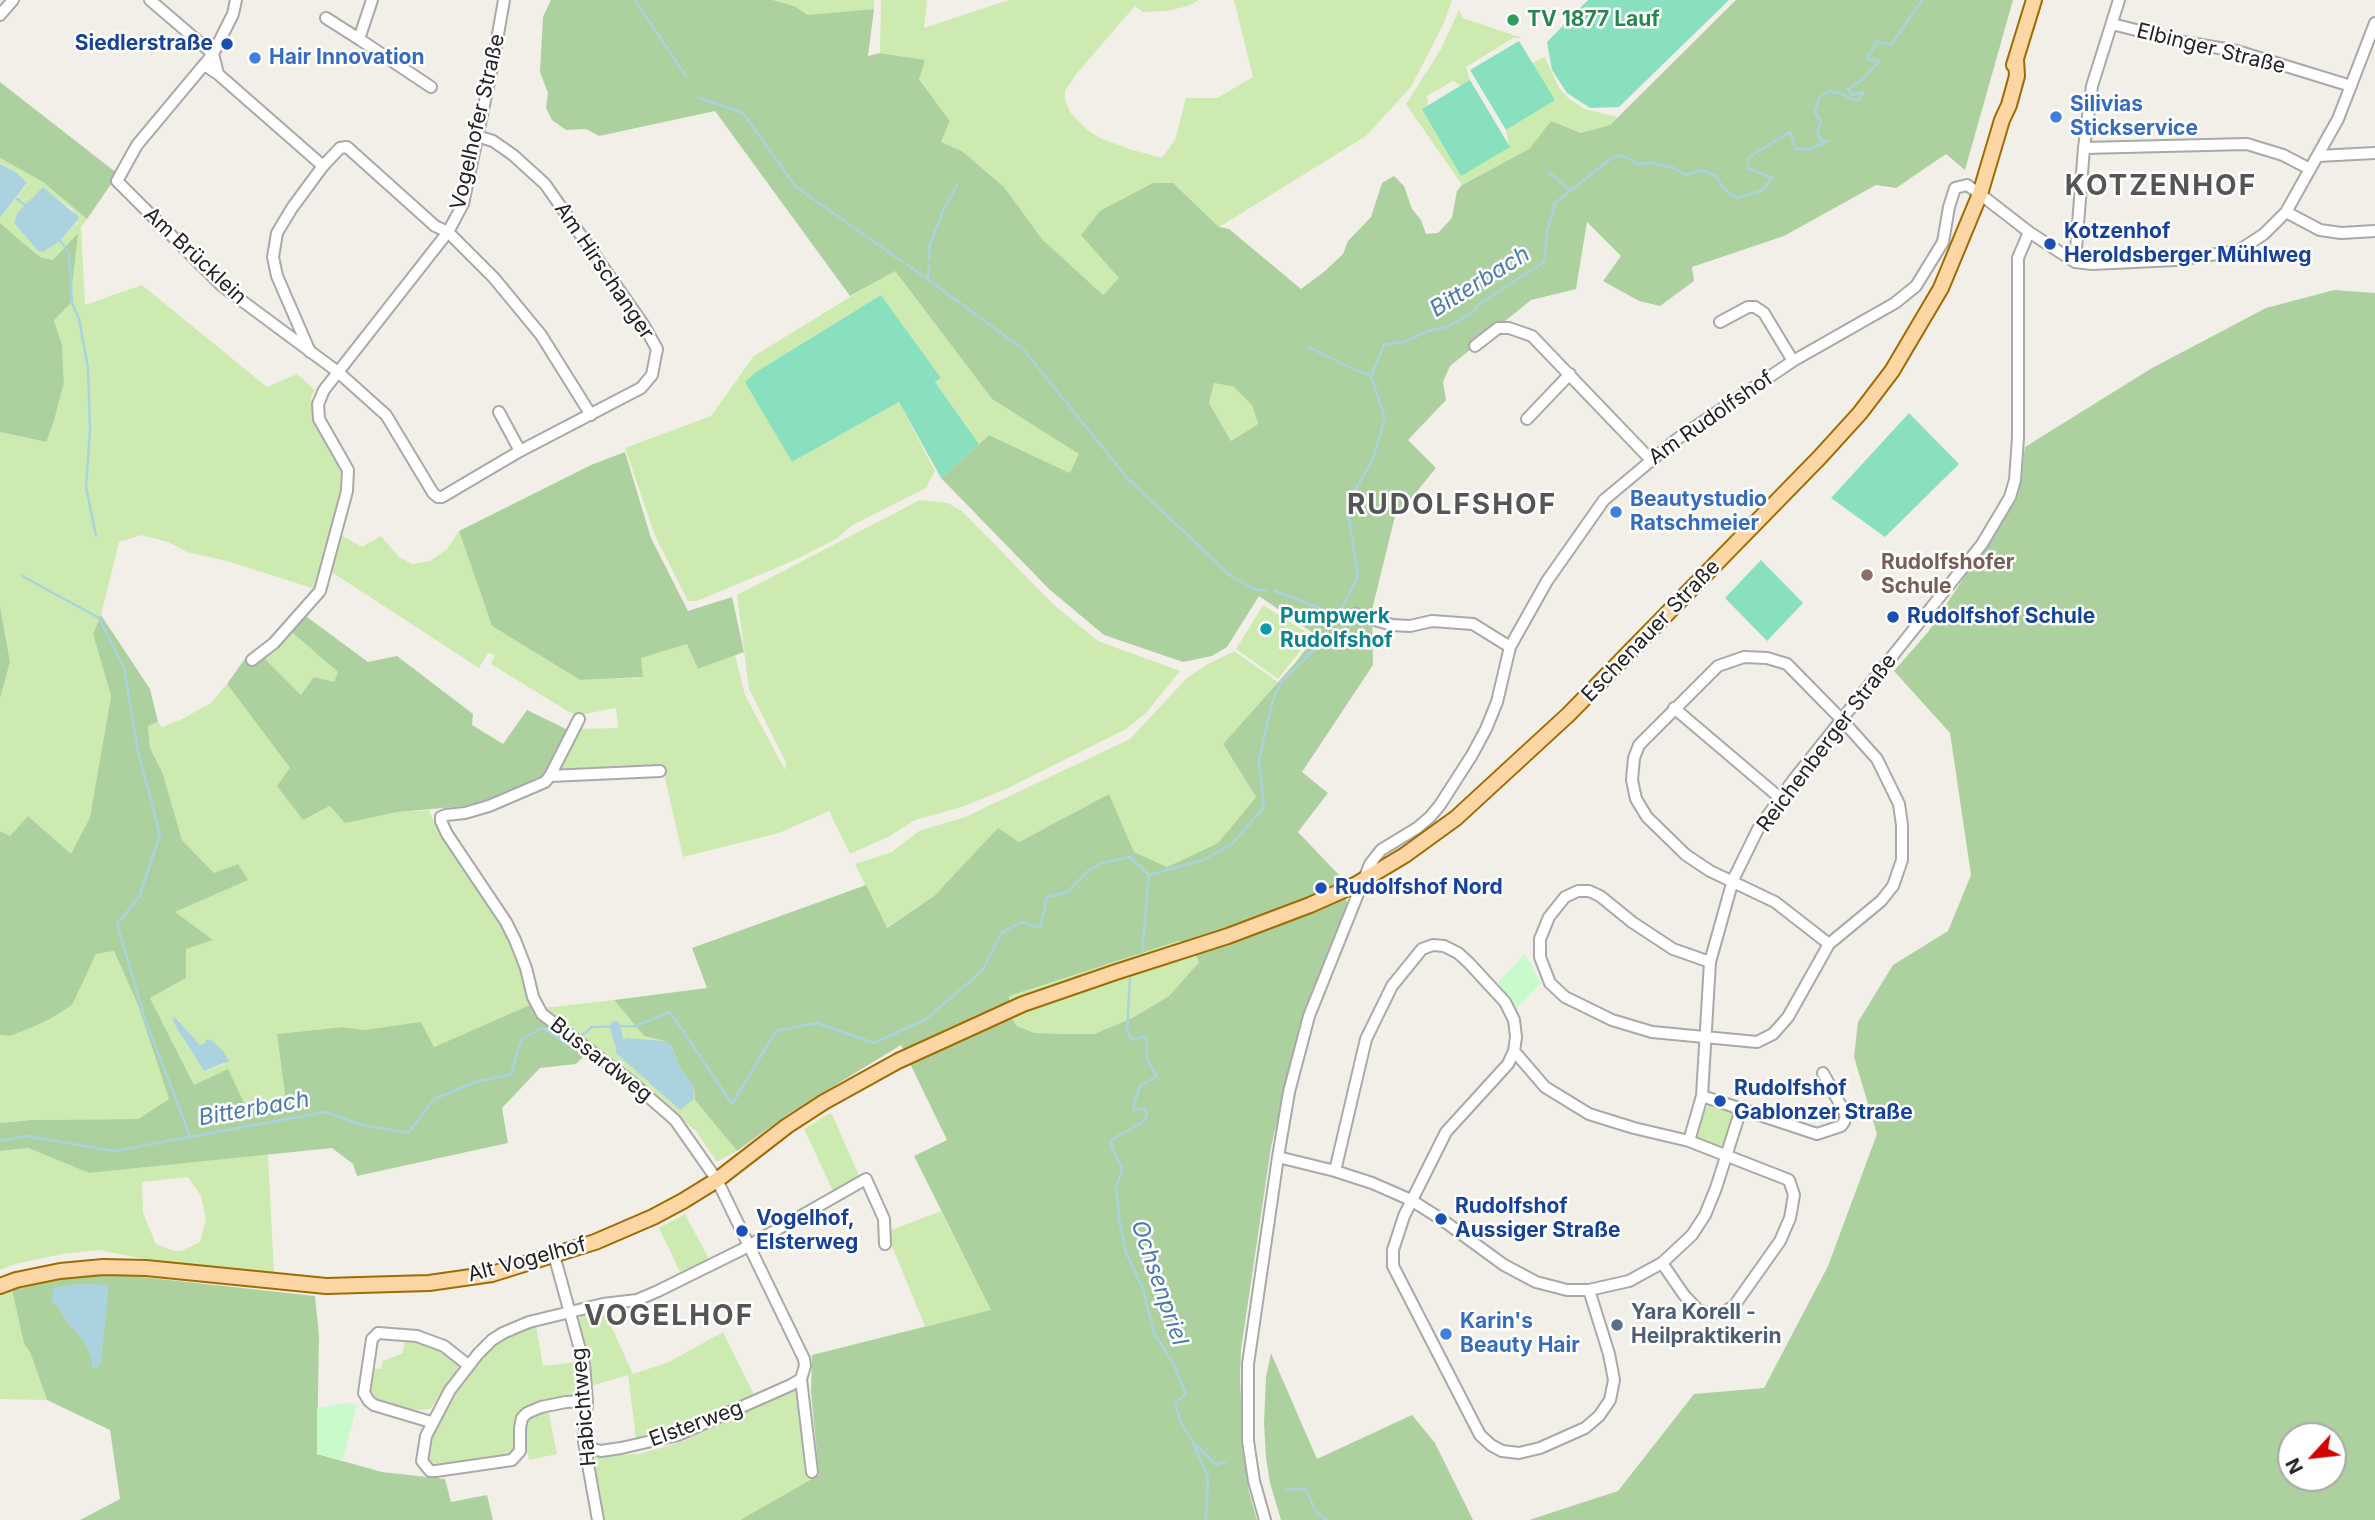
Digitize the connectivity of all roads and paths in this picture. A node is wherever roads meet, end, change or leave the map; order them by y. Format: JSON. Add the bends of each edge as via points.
{"nodes":[{"id":1,"x":13,"y":0,"type":"edge"},
{"id":2,"x":150,"y":0,"type":"edge"},
{"id":3,"x":236,"y":0,"type":"edge"},
{"id":4,"x":372,"y":0,"type":"edge"},
{"id":5,"x":504,"y":0,"type":"edge"},
{"id":6,"x":2034,"y":0,"type":"edge"},
{"id":7,"x":2119,"y":0,"type":"edge"},
{"id":8,"x":0,"y":15,"type":"edge"},
{"id":9,"x":326,"y":19,"type":"dead end"},
{"id":10,"x":2375,"y":23,"type":"edge"},
{"id":11,"x":2112,"y":24,"type":"junction"},
{"id":12,"x":359,"y":38,"type":"junction"},
{"id":13,"x":213,"y":54,"type":"junction"},
{"id":14,"x":2363,"y":57,"type":"junction"},
{"id":15,"x":2375,"y":62,"type":"edge"},
{"id":16,"x":206,"y":66,"type":"junction"},
{"id":17,"x":218,"y":74,"type":"junction"},
{"id":18,"x":2351,"y":86,"type":"junction"},
{"id":19,"x":431,"y":87,"type":"dead end"},
{"id":20,"x":477,"y":136,"type":"junction"},
{"id":21,"x":2084,"y":148,"type":"junction"},
{"id":22,"x":2375,"y":153,"type":"edge"},
{"id":23,"x":2318,"y":156,"type":"junction"},
{"id":24,"x":323,"y":166,"type":"junction"},
{"id":25,"x":2310,"y":169,"type":"junction"},
{"id":26,"x":1980,"y":194,"type":"junction"},
{"id":27,"x":2286,"y":212,"type":"junction"},
{"id":28,"x":2375,"y":231,"type":"edge"},
{"id":29,"x":448,"y":232,"type":"junction"},
{"id":30,"x":2029,"y":232,"type":"junction"},
{"id":31,"x":2075,"y":262,"type":"junction"},
{"id":32,"x":1720,"y":322,"type":"dead end"},
{"id":33,"x":1475,"y":346,"type":"dead end"},
{"id":34,"x":310,"y":352,"type":"junction"},
{"id":35,"x":1793,"y":361,"type":"junction"},
{"id":36,"x":338,"y":372,"type":"junction"},
{"id":37,"x":1570,"y":374,"type":"junction"},
{"id":38,"x":499,"y":412,"type":"dead end"},
{"id":39,"x":591,"y":415,"type":"junction"},
{"id":40,"x":1527,"y":419,"type":"dead end"},
{"id":41,"x":520,"y":451,"type":"junction"},
{"id":42,"x":1651,"y":460,"type":"junction"},
{"id":43,"x":438,"y":497,"type":"joint"},
{"id":44,"x":1355,"y":614,"type":"dead end"},
{"id":45,"x":1510,"y":647,"type":"junction"},
{"id":46,"x":252,"y":660,"type":"dead end"},
{"id":47,"x":1674,"y":708,"type":"junction"},
{"id":48,"x":579,"y":719,"type":"dead end"},
{"id":49,"x":1842,"y":719,"type":"junction"},
{"id":50,"x":660,"y":771,"type":"dead end"},
{"id":51,"x":550,"y":776,"type":"junction"},
{"id":52,"x":1780,"y":798,"type":"junction"},
{"id":53,"x":1366,"y":878,"type":"junction"},
{"id":54,"x":1733,"y":880,"type":"junction"},
{"id":55,"x":1829,"y":944,"type":"junction"},
{"id":56,"x":1710,"y":961,"type":"junction"},
{"id":57,"x":1706,"y":1039,"type":"junction"},
{"id":58,"x":1514,"y":1051,"type":"junction"},
{"id":59,"x":1823,"y":1073,"type":"dead end"},
{"id":60,"x":1702,"y":1096,"type":"junction"},
{"id":61,"x":1741,"y":1108,"type":"junction"},
{"id":62,"x":1689,"y":1141,"type":"junction"},
{"id":63,"x":1728,"y":1156,"type":"junction"},
{"id":64,"x":1278,"y":1157,"type":"junction"},
{"id":65,"x":1335,"y":1171,"type":"junction"},
{"id":66,"x":716,"y":1181,"type":"junction"},
{"id":67,"x":1411,"y":1200,"type":"junction"},
{"id":68,"x":749,"y":1244,"type":"junction"},
{"id":69,"x":885,"y":1244,"type":"dead end"},
{"id":70,"x":554,"y":1255,"type":"junction"},
{"id":71,"x":1662,"y":1264,"type":"junction"},
{"id":72,"x":0,"y":1286,"type":"edge"},
{"id":73,"x":1589,"y":1290,"type":"junction"},
{"id":74,"x":569,"y":1312,"type":"junction"},
{"id":75,"x":468,"y":1365,"type":"junction"},
{"id":76,"x":801,"y":1379,"type":"junction"},
{"id":77,"x":587,"y":1401,"type":"junction"},
{"id":78,"x":431,"y":1422,"type":"junction"},
{"id":79,"x":585,"y":1447,"type":"junction"},
{"id":80,"x":812,"y":1472,"type":"dead end"},
{"id":81,"x":598,"y":1520,"type":"edge"},
{"id":82,"x":1265,"y":1520,"type":"edge"}],
"edges":[{"from":1,"to":8,"type":"street"},
{"from":2,"to":13,"type":"street"},
{"from":3,"to":13,"type":"street"},
{"from":4,"to":12,"type":"street"},
{"from":5,"to":20,"type":"street","name":"Vogelhofer Straße"},
{"from":6,"to":26,"type":"main road","name":"Eschenauer Straße","via":[[2009,106]]},
{"from":7,"to":11,"type":"street"},
{"from":9,"to":12,"type":"street"},
{"from":10,"to":14,"type":"street"},
{"from":11,"to":18,"type":"street","name":"Elbinger Straße","via":[[2237,51]]},
{"from":11,"to":21,"type":"street","via":[[2092,86]]},
{"from":12,"to":19,"type":"street"},
{"from":13,"to":16,"type":"street"},
{"from":13,"to":17,"type":"street"},
{"from":14,"to":15,"type":"street"},
{"from":14,"to":18,"type":"street"},
{"from":16,"to":17,"type":"street"},
{"from":16,"to":34,"type":"street","name":"Am Brücklein","via":[[138,145],[117,181],[222,286]]},
{"from":17,"to":24,"type":"street"},
{"from":18,"to":23,"type":"street"},
{"from":20,"to":29,"type":"street","name":"Vogelhofer Straße","via":[[463,204]]},
{"from":20,"to":39,"type":"street","name":"Am Hirschanger","via":[[513,155],[545,184],[657,349],[652,375],[640,388]]},
{"from":21,"to":25,"type":"street","via":[[2247,144]]},
{"from":21,"to":31,"type":"street"},
{"from":22,"to":23,"type":"street"},
{"from":23,"to":25,"type":"street"},
{"from":24,"to":29,"type":"street","via":[[340,148],[347,147],[435,226]]},
{"from":24,"to":34,"type":"street","via":[[277,233],[273,257]]},
{"from":25,"to":27,"type":"street"},
{"from":26,"to":30,"type":"street"},
{"from":26,"to":35,"type":"street","name":"Am Rudolfshof","via":[[1967,186],[1955,188],[1943,243],[1916,286],[1895,303]]},
{"from":26,"to":53,"type":"main road","name":"Eschenauer Straße","via":[[1941,288],[1892,371],[1820,457],[1569,714],[1488,790],[1456,818]]},
{"from":27,"to":28,"type":"street","via":[[2320,230]]},
{"from":27,"to":31,"type":"street","via":[[2238,251],[2175,260]]},
{"from":29,"to":36,"type":"street","name":"Vogelhofer Straße"},
{"from":29,"to":39,"type":"street","via":[[541,335]]},
{"from":30,"to":31,"type":"street"},
{"from":30,"to":49,"type":"street","name":"Reichenberger Straße","via":[[2018,258],[2018,438],[2010,497],[1982,544]]},
{"from":32,"to":35,"type":"street","name":"Am Rudolfshof","via":[[1755,307],[1764,313]]},
{"from":33,"to":37,"type":"street","via":[[1498,328],[1509,328],[1532,336]]},
{"from":34,"to":36,"type":"street","name":"Am Brücklein"},
{"from":35,"to":42,"type":"street","name":"Am Rudolfshof"},
{"from":36,"to":43,"type":"street","name":"Am Brücklein","via":[[386,415]]},
{"from":36,"to":46,"type":"street","name":"Vogelhofer Straße","via":[[318,404],[319,419],[348,470],[347,491],[320,590],[274,643]]},
{"from":37,"to":40,"type":"street"},
{"from":37,"to":42,"type":"street"},
{"from":38,"to":41,"type":"street"},
{"from":39,"to":41,"type":"street","name":"Am Hirschanger"},
{"from":41,"to":43,"type":"street","name":"Am Hirschanger"},
{"from":42,"to":45,"type":"street","name":"Am Rudolfshof","via":[[1604,500],[1547,581]]},
{"from":44,"to":45,"type":"street","via":[[1392,625],[1432,621],[1473,624]]},
{"from":45,"to":53,"type":"street","name":"Am Rudolfshof","via":[[1497,702],[1472,755],[1430,817],[1381,850]]},
{"from":47,"to":49,"type":"street","via":[[1718,666],[1755,657],[1787,664]]},
{"from":47,"to":52,"type":"street"},
{"from":47,"to":54,"type":"street","via":[[1639,746],[1632,780],[1636,799],[1647,817],[1686,855]]},
{"from":48,"to":51,"type":"street"},
{"from":49,"to":52,"type":"street","name":"Reichenberger Straße"},
{"from":49,"to":55,"type":"street","via":[[1877,759],[1899,804],[1902,860],[1893,886],[1881,901]]},
{"from":50,"to":51,"type":"street"},
{"from":51,"to":66,"type":"street","name":"Bussardweg","via":[[489,806],[446,815],[441,821],[511,931],[542,1014],[676,1119]]},
{"from":52,"to":54,"type":"street","name":"Reichenberger Straße","via":[[1758,829]]},
{"from":53,"to":64,"type":"street","name":"Am Rudolfshof","via":[[1309,1016]]},
{"from":53,"to":66,"type":"main road","name":"Eschenauer Straße","via":[[1228,936],[1024,1004],[898,1061],[824,1101]]},
{"from":54,"to":55,"type":"street","via":[[1776,902]]},
{"from":54,"to":56,"type":"street","name":"Reichenberger Straße"},
{"from":55,"to":57,"type":"street","via":[[1788,1017],[1773,1034],[1757,1042]]},
{"from":56,"to":57,"type":"street","name":"Reichenberger Straße"},
{"from":56,"to":57,"type":"street","via":[[1673,949],[1589,891],[1565,897],[1549,917],[1540,939],[1544,970],[1565,997],[1612,1020],[1652,1032]]},
{"from":57,"to":60,"type":"street","name":"Reichenberger Straße"},
{"from":58,"to":62,"type":"street","via":[[1552,1093],[1588,1114]]},
{"from":58,"to":65,"type":"street","via":[[1514,1020],[1482,975],[1444,946],[1422,949],[1392,986],[1366,1040]]},
{"from":58,"to":67,"type":"street","via":[[1508,1064],[1446,1132]]},
{"from":59,"to":61,"type":"street","via":[[1846,1115],[1841,1126],[1818,1134]]},
{"from":60,"to":61,"type":"street"},
{"from":60,"to":62,"type":"street","name":"Reichenberger Straße"},
{"from":61,"to":63,"type":"street"},
{"from":62,"to":63,"type":"street"},
{"from":63,"to":71,"type":"street","via":[[1705,1214],[1692,1235]]},
{"from":63,"to":71,"type":"street","via":[[1789,1180],[1794,1195],[1780,1241],[1744,1296],[1724,1312],[1698,1310]]},
{"from":64,"to":65,"type":"street"},
{"from":64,"to":82,"type":"street","name":"Am Rudolfshof","via":[[1248,1364],[1248,1441]]},
{"from":65,"to":67,"type":"street"},
{"from":66,"to":68,"type":"street"},
{"from":66,"to":70,"type":"main road","name":"Alt Vogelhof","via":[[684,1203]]},
{"from":67,"to":73,"type":"street","via":[[1536,1282]]},
{"from":67,"to":73,"type":"street","via":[[1393,1250],[1393,1266],[1480,1435],[1502,1451],[1529,1451],[1586,1428],[1610,1400],[1614,1380]]},
{"from":68,"to":69,"type":"street","via":[[866,1179],[884,1219]]},
{"from":68,"to":74,"type":"street","via":[[637,1300]]},
{"from":68,"to":76,"type":"street","via":[[804,1359]]},
{"from":70,"to":72,"type":"main road","name":"Alt Vogelhof","via":[[492,1274],[429,1283],[326,1286],[103,1267],[60,1271]]},
{"from":70,"to":74,"type":"street","name":"Habichtweg"},
{"from":71,"to":73,"type":"street","via":[[1629,1281]]},
{"from":74,"to":75,"type":"street","via":[[503,1333]]},
{"from":74,"to":77,"type":"street","name":"Habichtweg","via":[[584,1364]]},
{"from":75,"to":78,"type":"street"},
{"from":75,"to":78,"type":"street","via":[[444,1346],[417,1336],[378,1333],[372,1339],[364,1393],[369,1401]]},
{"from":76,"to":79,"type":"street","name":"Elsterweg","via":[[678,1435],[601,1451]]},
{"from":76,"to":80,"type":"street"},
{"from":77,"to":78,"type":"street","via":[[527,1413],[520,1428],[520,1451],[512,1460],[436,1471],[430,1471],[421,1456]]},
{"from":77,"to":79,"type":"street","name":"Habichtweg"},
{"from":79,"to":81,"type":"street","name":"Habichtweg"}]}
